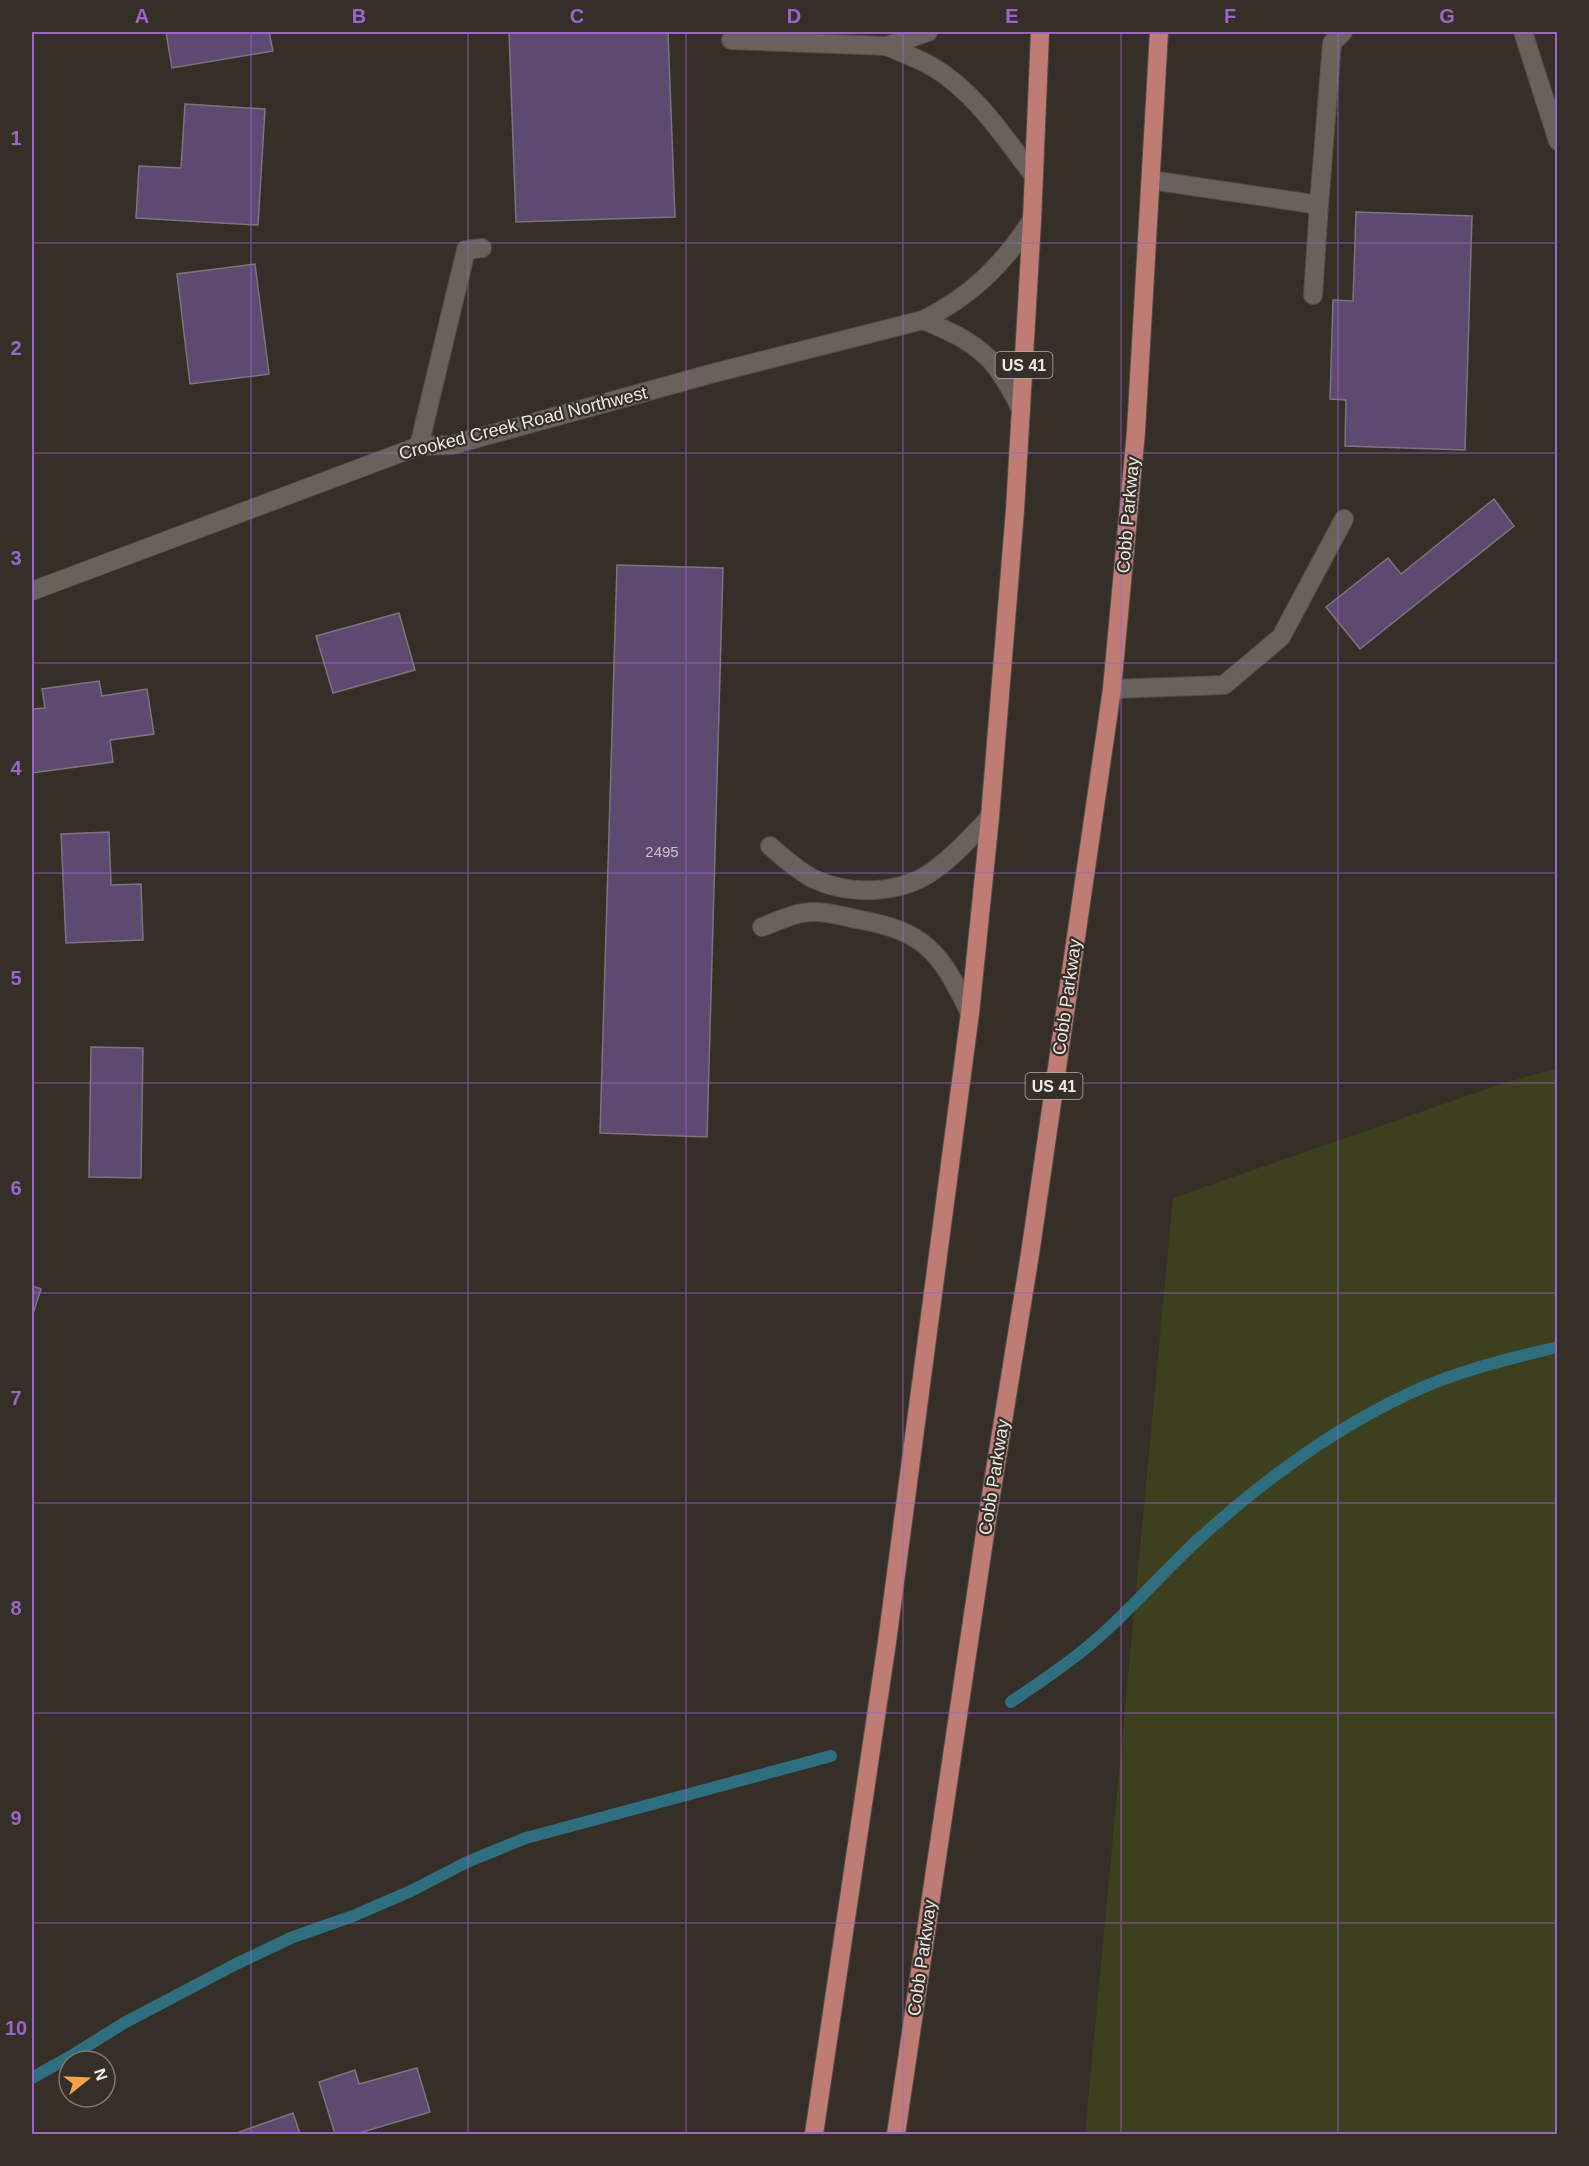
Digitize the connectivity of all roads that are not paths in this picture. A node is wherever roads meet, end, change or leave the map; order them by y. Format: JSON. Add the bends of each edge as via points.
{"nodes":[{"id":1,"x":928,"y":32,"type":"edge"},
{"id":2,"x":1040,"y":32,"type":"edge"},
{"id":3,"x":1159,"y":32,"type":"edge"},
{"id":4,"x":1343,"y":32,"type":"edge"},
{"id":5,"x":1523,"y":32,"type":"edge"},
{"id":6,"x":731,"y":40,"type":"dead end"},
{"id":7,"x":887,"y":46,"type":"junction"},
{"id":8,"x":1557,"y":141,"type":"edge"},
{"id":9,"x":1034,"y":176,"type":"junction"},
{"id":10,"x":1151,"y":180,"type":"junction"},
{"id":11,"x":1319,"y":205,"type":"junction"},
{"id":12,"x":1032,"y":220,"type":"junction"},
{"id":13,"x":482,"y":248,"type":"dead end"},
{"id":14,"x":1312,"y":295,"type":"dead end"},
{"id":15,"x":923,"y":320,"type":"junction"},
{"id":16,"x":1022,"y":409,"type":"junction"},
{"id":17,"x":419,"y":446,"type":"junction"},
{"id":18,"x":1344,"y":519,"type":"dead end"},
{"id":19,"x":32,"y":591,"type":"edge"},
{"id":20,"x":1112,"y":689,"type":"junction"},
{"id":21,"x":990,"y":817,"type":"junction"},
{"id":22,"x":770,"y":846,"type":"dead end"},
{"id":23,"x":762,"y":927,"type":"dead end"},
{"id":24,"x":970,"y":1013,"type":"junction"},
{"id":25,"x":814,"y":2134,"type":"edge"},
{"id":26,"x":896,"y":2134,"type":"edge"}],
"edges":[{"from":1,"to":7,"type":"street"},
{"from":2,"to":9,"type":"main road","number":"US 41"},
{"from":3,"to":10,"type":"main road","name":"Cobb Parkway","number":"US 41"},
{"from":4,"to":11,"type":"street","via":[[1332,43]]},
{"from":5,"to":8,"type":"street"},
{"from":6,"to":7,"type":"street"},
{"from":7,"to":9,"type":"street","via":[[933,67],[961,88],[985,112]]},
{"from":9,"to":12,"type":"main road","number":"US 41"},
{"from":10,"to":11,"type":"street"},
{"from":10,"to":20,"type":"main road","name":"Cobb Parkway","number":"US 41","via":[[1136,431]]},
{"from":11,"to":14,"type":"street"},
{"from":12,"to":15,"type":"street","name":"Crooked Creek Road Northwest","via":[[1005,256],[969,293]]},
{"from":12,"to":16,"type":"main road","number":"US 41"},
{"from":13,"to":17,"type":"street","via":[[466,250]]},
{"from":15,"to":16,"type":"street","via":[[983,352]]},
{"from":15,"to":17,"type":"street","name":"Crooked Creek Road Northwest","via":[[452,445]]},
{"from":16,"to":21,"type":"main road","number":"US 41"},
{"from":17,"to":19,"type":"street","name":"Crooked Creek Road Northwest"},
{"from":18,"to":20,"type":"street","via":[[1281,637],[1224,685]]},
{"from":20,"to":26,"type":"main road","name":"Cobb Parkway","number":"US 41"},
{"from":21,"to":22,"type":"street","via":[[932,872],[894,888],[844,888],[815,879]]},
{"from":21,"to":24,"type":"main road","number":"US 41"},
{"from":23,"to":24,"type":"street","via":[[813,911],[886,924],[908,932],[946,968]]},
{"from":24,"to":25,"type":"main road","number":"US 41","via":[[889,1630]]}]}
